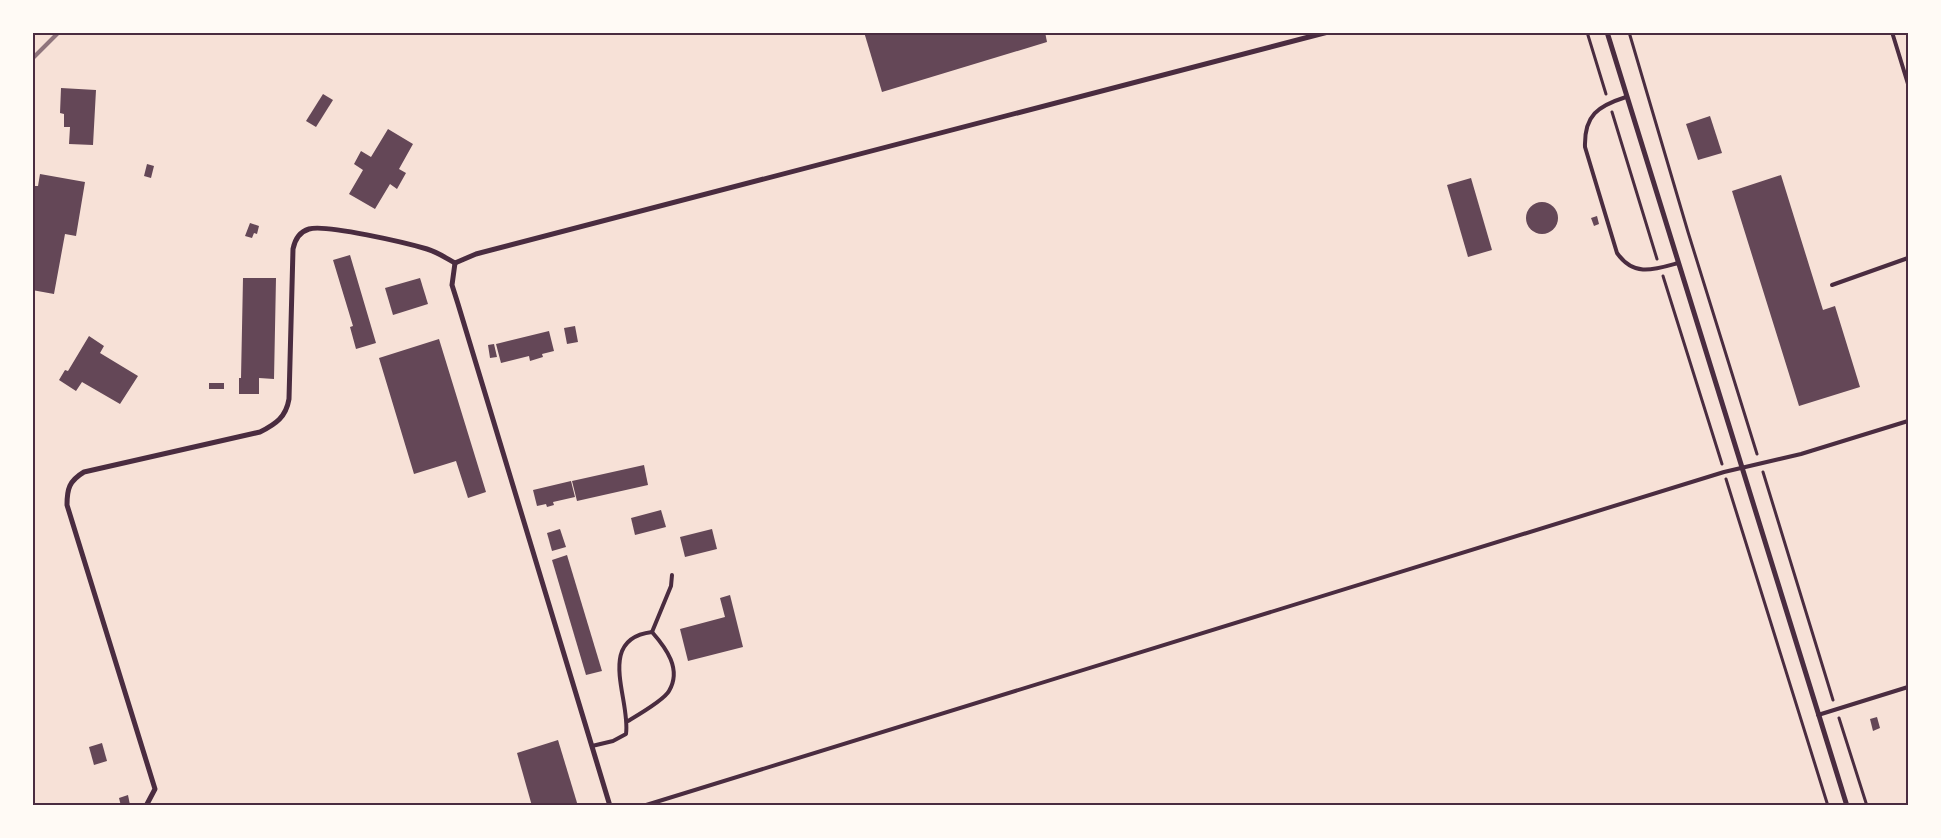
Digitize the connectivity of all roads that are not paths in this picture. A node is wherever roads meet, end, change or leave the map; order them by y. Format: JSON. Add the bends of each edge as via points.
{"nodes":[{"id":1,"x":1328,"y":32,"type":"edge"},
{"id":2,"x":1607,"y":32,"type":"edge"},
{"id":3,"x":1892,"y":32,"type":"edge"},
{"id":4,"x":1908,"y":84,"type":"edge"},
{"id":5,"x":1626,"y":97,"type":"junction"},
{"id":6,"x":1908,"y":258,"type":"edge"},
{"id":7,"x":455,"y":263,"type":"junction"},
{"id":8,"x":1678,"y":263,"type":"junction"},
{"id":9,"x":1832,"y":285,"type":"dead end"},
{"id":10,"x":1908,"y":421,"type":"edge"},
{"id":11,"x":1742,"y":467,"type":"junction"},
{"id":12,"x":672,"y":574,"type":"dead end"},
{"id":13,"x":652,"y":632,"type":"junction"},
{"id":14,"x":1908,"y":686,"type":"edge"},
{"id":15,"x":1818,"y":715,"type":"junction"},
{"id":16,"x":628,"y":721,"type":"junction"},
{"id":17,"x":592,"y":746,"type":"junction"},
{"id":18,"x":146,"y":806,"type":"edge"},
{"id":19,"x":610,"y":806,"type":"edge"},
{"id":20,"x":643,"y":806,"type":"edge"},
{"id":21,"x":1847,"y":806,"type":"edge"}],
"edges":[{"from":1,"to":7,"type":"street","via":[[476,254]]},
{"from":2,"to":5,"type":"street"},
{"from":3,"to":4,"type":"lane"},
{"from":5,"to":8,"type":"street"},
{"from":5,"to":8,"type":"lane","via":[[1609,103],[1592,115],[1585,136],[1585,147],[1617,253],[1634,269],[1660,268]]},
{"from":6,"to":9,"type":"lane"},
{"from":7,"to":17,"type":"street","via":[[452,284]]},
{"from":7,"to":18,"type":"street","via":[[430,250],[344,231],[310,229],[300,234],[294,240],[293,249],[289,398],[281,419],[260,432],[84,472],[74,478],[67,489],[67,506],[155,789]]},
{"from":8,"to":11,"type":"street"},
{"from":10,"to":11,"type":"lane","via":[[1800,454]]},
{"from":11,"to":15,"type":"street"},
{"from":11,"to":20,"type":"lane"},
{"from":12,"to":13,"type":"lane","via":[[671,586]]},
{"from":13,"to":16,"type":"lane","via":[[639,633],[624,646],[621,655],[620,690]]},
{"from":13,"to":16,"type":"lane","via":[[672,658],[674,675],[669,692]]},
{"from":14,"to":15,"type":"lane"},
{"from":15,"to":21,"type":"street"},
{"from":16,"to":17,"type":"lane","via":[[626,734]]},
{"from":17,"to":19,"type":"street"}]}
